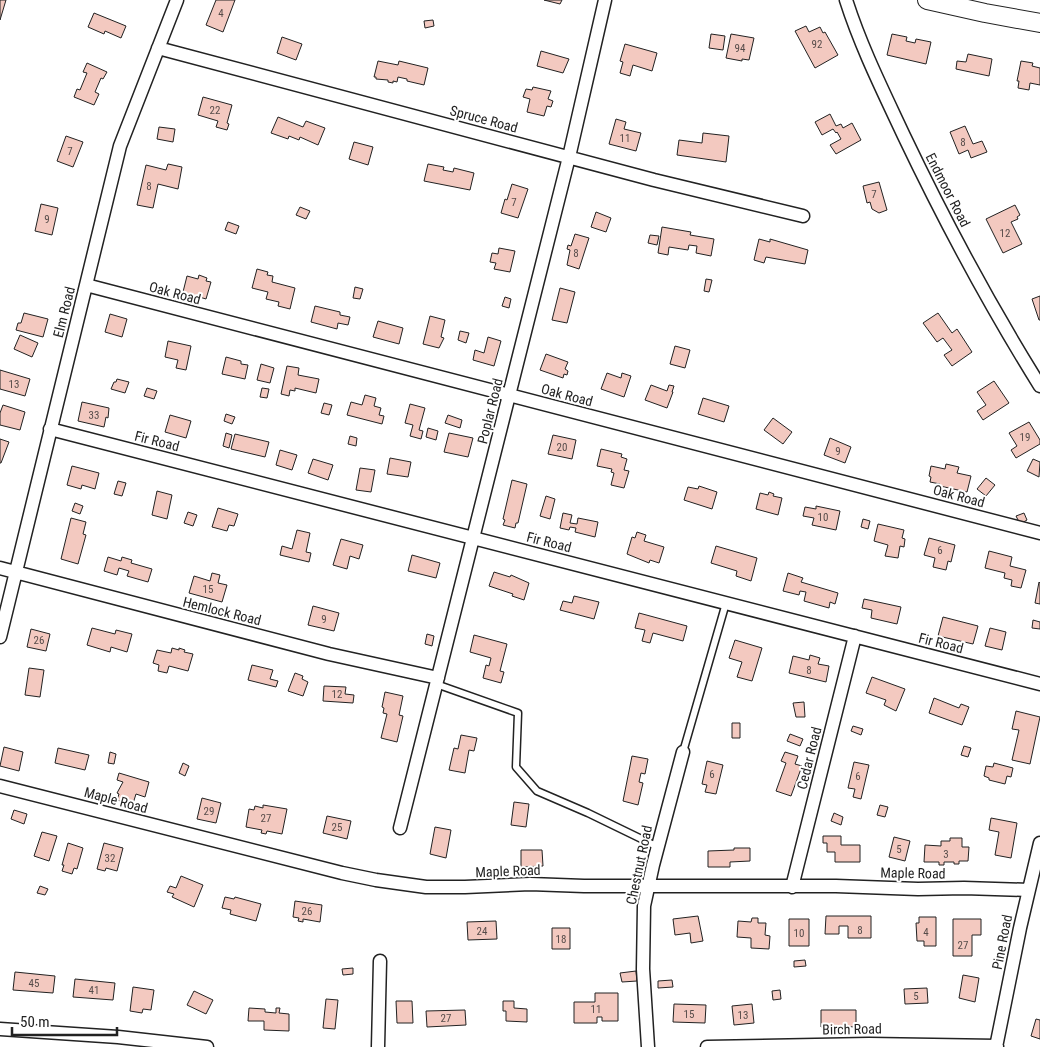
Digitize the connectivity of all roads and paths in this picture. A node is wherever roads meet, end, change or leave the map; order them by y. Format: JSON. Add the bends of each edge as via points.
{"nodes":[{"id":1,"x":177,"y":0,"type":"edge"},
{"id":2,"x":605,"y":0,"type":"edge"},
{"id":3,"x":846,"y":0,"type":"edge"},
{"id":4,"x":927,"y":0,"type":"edge"},
{"id":5,"x":1040,"y":23,"type":"edge"},
{"id":6,"x":158,"y":48,"type":"junction"},
{"id":7,"x":569,"y":156,"type":"junction"},
{"id":8,"x":803,"y":216,"type":"dead end"},
{"id":9,"x":86,"y":285,"type":"junction"},
{"id":10,"x":1040,"y":386,"type":"edge"},
{"id":11,"x":509,"y":395,"type":"junction"},
{"id":12,"x":50,"y":429,"type":"junction"},
{"id":13,"x":1040,"y":533,"type":"edge"},
{"id":14,"x":473,"y":538,"type":"junction"},
{"id":15,"x":0,"y":568,"type":"edge"},
{"id":16,"x":16,"y":572,"type":"junction"},
{"id":17,"x":726,"y":603,"type":"junction"},
{"id":18,"x":855,"y":636,"type":"junction"},
{"id":19,"x":0,"y":637,"type":"edge"},
{"id":20,"x":437,"y":681,"type":"junction"},
{"id":21,"x":1040,"y":684,"type":"edge"},
{"id":22,"x":683,"y":752,"type":"joint"},
{"id":23,"x":0,"y":786,"type":"edge"},
{"id":24,"x":400,"y":828,"type":"dead end"},
{"id":25,"x":1040,"y":843,"type":"edge"},
{"id":26,"x":658,"y":846,"type":"junction"},
{"id":27,"x":648,"y":886,"type":"junction"},
{"id":28,"x":792,"y":886,"type":"junction"},
{"id":29,"x":1029,"y":890,"type":"junction"},
{"id":30,"x":380,"y":961,"type":"dead end"},
{"id":31,"x":0,"y":1029,"type":"edge"},
{"id":32,"x":997,"y":1046,"type":"edge"},
{"id":33,"x":207,"y":1047,"type":"edge"},
{"id":34,"x":378,"y":1047,"type":"edge"},
{"id":35,"x":648,"y":1047,"type":"edge"},
{"id":36,"x":707,"y":1047,"type":"edge"}],
"edges":[{"from":1,"to":6,"type":"street","name":"Elm Road"},
{"from":2,"to":7,"type":"street","name":"Poplar Road"},
{"from":3,"to":10,"type":"street","name":"Endmoor Road","via":[[866,55],[934,198],[985,295]]},
{"from":4,"to":5,"type":"main road"},
{"from":6,"to":7,"type":"street","name":"Spruce Road"},
{"from":6,"to":9,"type":"street","name":"Elm Road","via":[[120,146]]},
{"from":7,"to":8,"type":"street","name":"Spruce Road"},
{"from":7,"to":11,"type":"street","name":"Poplar Road"},
{"from":9,"to":11,"type":"street","name":"Oak Road"},
{"from":9,"to":12,"type":"street","name":"Elm Road"},
{"from":11,"to":13,"type":"street","name":"Oak Road"},
{"from":11,"to":14,"type":"street","name":"Poplar Road"},
{"from":12,"to":14,"type":"street","name":"Fir Road"},
{"from":12,"to":16,"type":"street","name":"Elm Road"},
{"from":14,"to":17,"type":"street","name":"Fir Road"},
{"from":14,"to":20,"type":"street","name":"Poplar Road"},
{"from":15,"to":16,"type":"street","name":"Hemlock Road"},
{"from":16,"to":19,"type":"street","name":"Elm Road"},
{"from":16,"to":20,"type":"street","name":"Hemlock Road"},
{"from":17,"to":18,"type":"street","name":"Fir Road"},
{"from":17,"to":22,"type":"lane"},
{"from":18,"to":21,"type":"street","name":"Fir Road"},
{"from":18,"to":28,"type":"street","name":"Cedar Road"},
{"from":20,"to":24,"type":"street","name":"Poplar Road"},
{"from":20,"to":26,"type":"lane","via":[[518,712],[516,768],[537,791]]},
{"from":22,"to":26,"type":"street","name":"Chestnut Road"},
{"from":23,"to":27,"type":"street","name":"Maple Road","via":[[333,871],[392,883],[426,887],[530,884]]},
{"from":25,"to":29,"type":"street","name":"Pine Road"},
{"from":26,"to":27,"type":"street","name":"Chestnut Road"},
{"from":27,"to":28,"type":"street","name":"Maple Road"},
{"from":27,"to":35,"type":"street","name":"Chestnut Road","via":[[644,906],[643,969]]},
{"from":28,"to":29,"type":"street","name":"Maple Road"},
{"from":29,"to":32,"type":"street","name":"Pine Road"},
{"from":30,"to":34,"type":"street"},
{"from":31,"to":33,"type":"street"},
{"from":32,"to":36,"type":"street","name":"Birch Road"}]}
